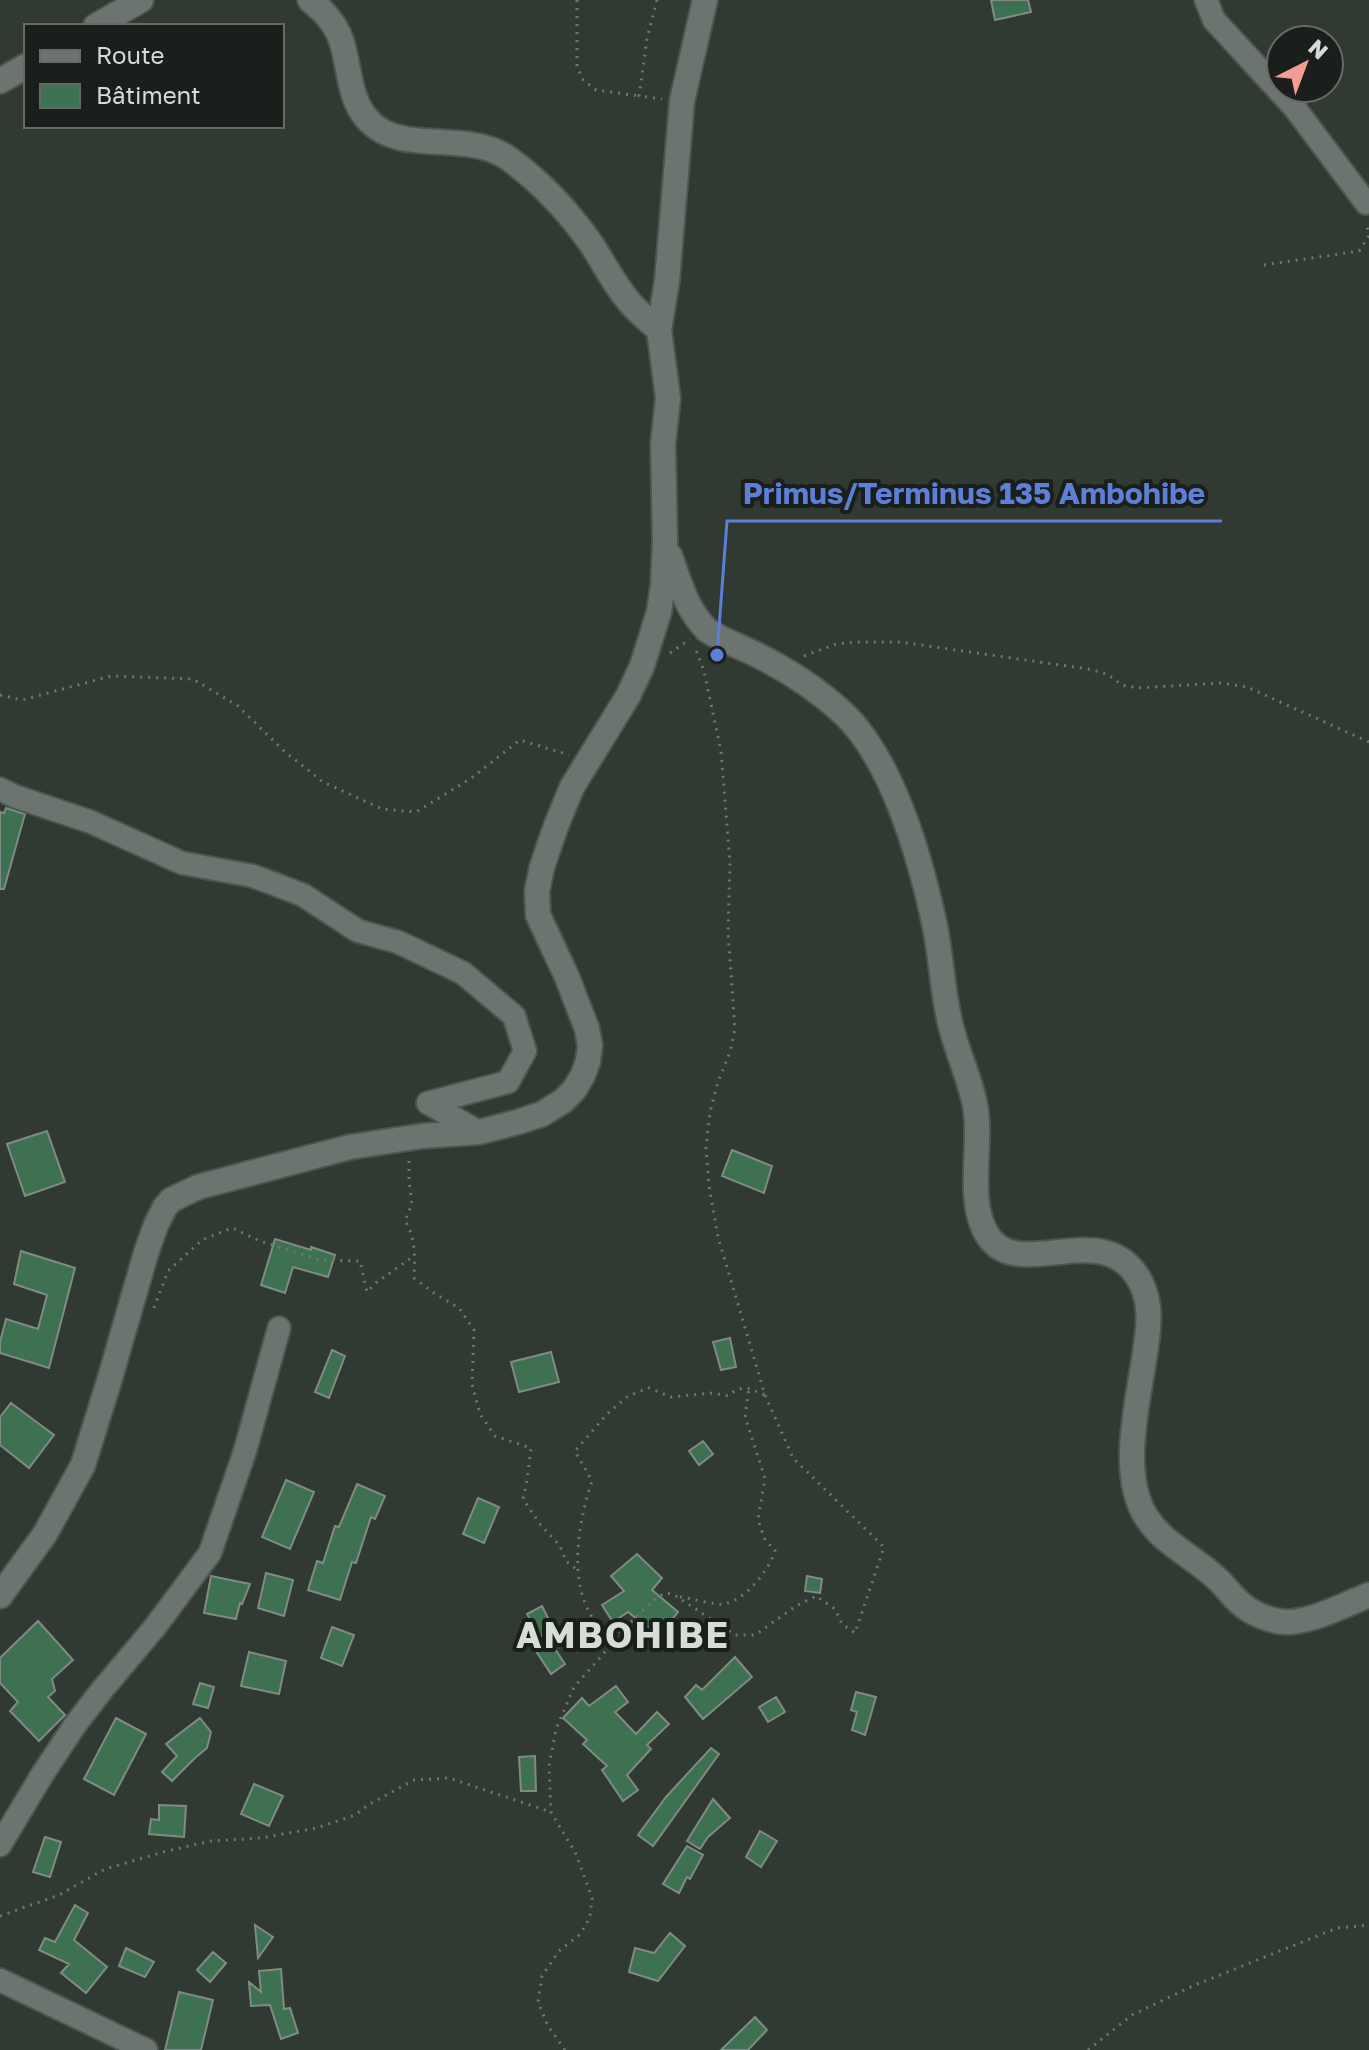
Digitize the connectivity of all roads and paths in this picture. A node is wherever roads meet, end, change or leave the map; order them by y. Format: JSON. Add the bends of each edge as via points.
{"nodes":[{"id":1,"x":141,"y":0,"type":"edge"},
{"id":2,"x":310,"y":0,"type":"edge"},
{"id":3,"x":577,"y":0,"type":"edge"},
{"id":4,"x":657,"y":0,"type":"edge"},
{"id":5,"x":705,"y":0,"type":"edge"},
{"id":6,"x":1206,"y":0,"type":"edge"},
{"id":7,"x":99,"y":24,"type":"edge"},
{"id":8,"x":24,"y":67,"type":"edge"},
{"id":9,"x":0,"y":81,"type":"edge"},
{"id":10,"x":639,"y":96,"type":"junction"},
{"id":11,"x":682,"y":101,"type":"junction"},
{"id":12,"x":1366,"y":203,"type":"joint"},
{"id":13,"x":1264,"y":265,"type":"dead end"},
{"id":14,"x":659,"y":330,"type":"junction"},
{"id":15,"x":665,"y":542,"type":"junction"},
{"id":16,"x":667,"y":654,"type":"dead end"},
{"id":17,"x":801,"y":657,"type":"dead end"},
{"id":18,"x":0,"y":695,"type":"edge"},
{"id":19,"x":1369,"y":742,"type":"edge"},
{"id":20,"x":588,"y":761,"type":"junction"},
{"id":21,"x":0,"y":789,"type":"edge"},
{"id":22,"x":479,"y":1132,"type":"junction"},
{"id":23,"x":422,"y":1136,"type":"junction"},
{"id":24,"x":414,"y":1256,"type":"junction"},
{"id":25,"x":150,"y":1316,"type":"dead end"},
{"id":26,"x":279,"y":1328,"type":"dead end"},
{"id":27,"x":749,"y":1387,"type":"junction"},
{"id":28,"x":765,"y":1395,"type":"junction"},
{"id":29,"x":576,"y":1569,"type":"junction"},
{"id":30,"x":1369,"y":1595,"type":"edge"},
{"id":31,"x":0,"y":1596,"type":"edge"},
{"id":32,"x":676,"y":1597,"type":"junction"},
{"id":33,"x":608,"y":1644,"type":"junction"},
{"id":34,"x":551,"y":1812,"type":"junction"},
{"id":35,"x":0,"y":1845,"type":"edge"},
{"id":36,"x":0,"y":1916,"type":"edge"},
{"id":37,"x":1369,"y":1925,"type":"edge"},
{"id":38,"x":0,"y":1980,"type":"edge"},
{"id":39,"x":146,"y":2050,"type":"edge"},
{"id":40,"x":565,"y":2050,"type":"edge"},
{"id":41,"x":1088,"y":2050,"type":"edge"}],
"edges":[{"from":1,"to":7,"type":"street"},
{"from":2,"to":14,"type":"street","via":[[329,17],[342,41],[353,90],[368,121],[397,138],[474,144],[506,157],[554,196],[631,304]]},
{"from":3,"to":10,"type":"path","via":[[577,65],[582,79],[596,90]]},
{"from":4,"to":10,"type":"path"},
{"from":5,"to":11,"type":"street"},
{"from":6,"to":12,"type":"street","via":[[1214,20],[1294,107]]},
{"from":8,"to":9,"type":"street"},
{"from":10,"to":11,"type":"path"},
{"from":11,"to":14,"type":"street"},
{"from":12,"to":13,"type":"path","via":[[1368,237],[1359,251]]},
{"from":14,"to":15,"type":"street","via":[[668,398],[663,444]]},
{"from":15,"to":20,"type":"street","via":[[659,612],[642,666]]},
{"from":15,"to":30,"type":"street","via":[[687,605],[698,620],[714,635],[820,693],[869,743],[886,774],[935,922],[949,1018],[976,1111],[977,1202],[987,1235],[1005,1250],[1019,1253],[1077,1249],[1112,1254],[1139,1279],[1149,1309],[1132,1455],[1137,1496],[1148,1520],[1240,1604],[1276,1621],[1311,1617]]},
{"from":16,"to":28,"type":"path","via":[[692,638],[721,751],[735,1029],[710,1112],[706,1148],[718,1237]]},
{"from":17,"to":19,"type":"path","via":[[836,644],[900,642],[1088,669],[1138,688],[1220,683],[1247,687]]},
{"from":18,"to":20,"type":"path","via":[[22,700],[111,676],[193,679],[238,706],[323,782],[382,809],[416,812],[520,740]]},
{"from":20,"to":22,"type":"street","via":[[556,826],[536,900],[587,1029],[588,1061],[563,1101],[542,1114]]},
{"from":21,"to":22,"type":"street","via":[[182,863],[253,876],[303,895],[358,931],[398,942],[463,973],[514,1016],[525,1051],[508,1082],[428,1103]]},
{"from":22,"to":23,"type":"street"},
{"from":23,"to":24,"type":"path","via":[[408,1163],[412,1204],[405,1221]]},
{"from":23,"to":31,"type":"street","via":[[350,1147],[198,1187],[165,1207],[146,1253],[83,1465],[45,1534]]},
{"from":24,"to":25,"type":"path","via":[[367,1292],[360,1261],[320,1260],[232,1228],[202,1240],[168,1271]]},
{"from":24,"to":29,"type":"path","via":[[414,1278],[459,1308],[474,1330],[472,1384],[480,1414],[495,1436],[531,1448],[523,1499]]},
{"from":26,"to":35,"type":"street","via":[[210,1553],[75,1725]]},
{"from":27,"to":28,"type":"path"},
{"from":27,"to":29,"type":"path","via":[[728,1396],[671,1397],[649,1388],[628,1396],[607,1414],[575,1451],[592,1481]]},
{"from":27,"to":32,"type":"path","via":[[745,1417],[765,1478],[758,1520],[775,1550],[773,1560],[745,1594],[724,1604]]},
{"from":28,"to":32,"type":"path","via":[[793,1458],[884,1547],[855,1633],[816,1596],[755,1635],[735,1635]]},
{"from":29,"to":33,"type":"path","via":[[584,1603]]},
{"from":32,"to":33,"type":"path","via":[[665,1593],[656,1598]]},
{"from":33,"to":34,"type":"path","via":[[574,1687],[556,1729],[549,1766]]},
{"from":34,"to":36,"type":"path","via":[[449,1778],[414,1780],[355,1815],[317,1828],[211,1841],[152,1855],[105,1869],[59,1895]]},
{"from":34,"to":40,"type":"path","via":[[576,1854],[592,1898],[586,1925],[542,1976],[538,2002]]},
{"from":37,"to":41,"type":"path","via":[[1337,1928],[1195,1985],[1132,2015]]},
{"from":38,"to":39,"type":"street"}]}
